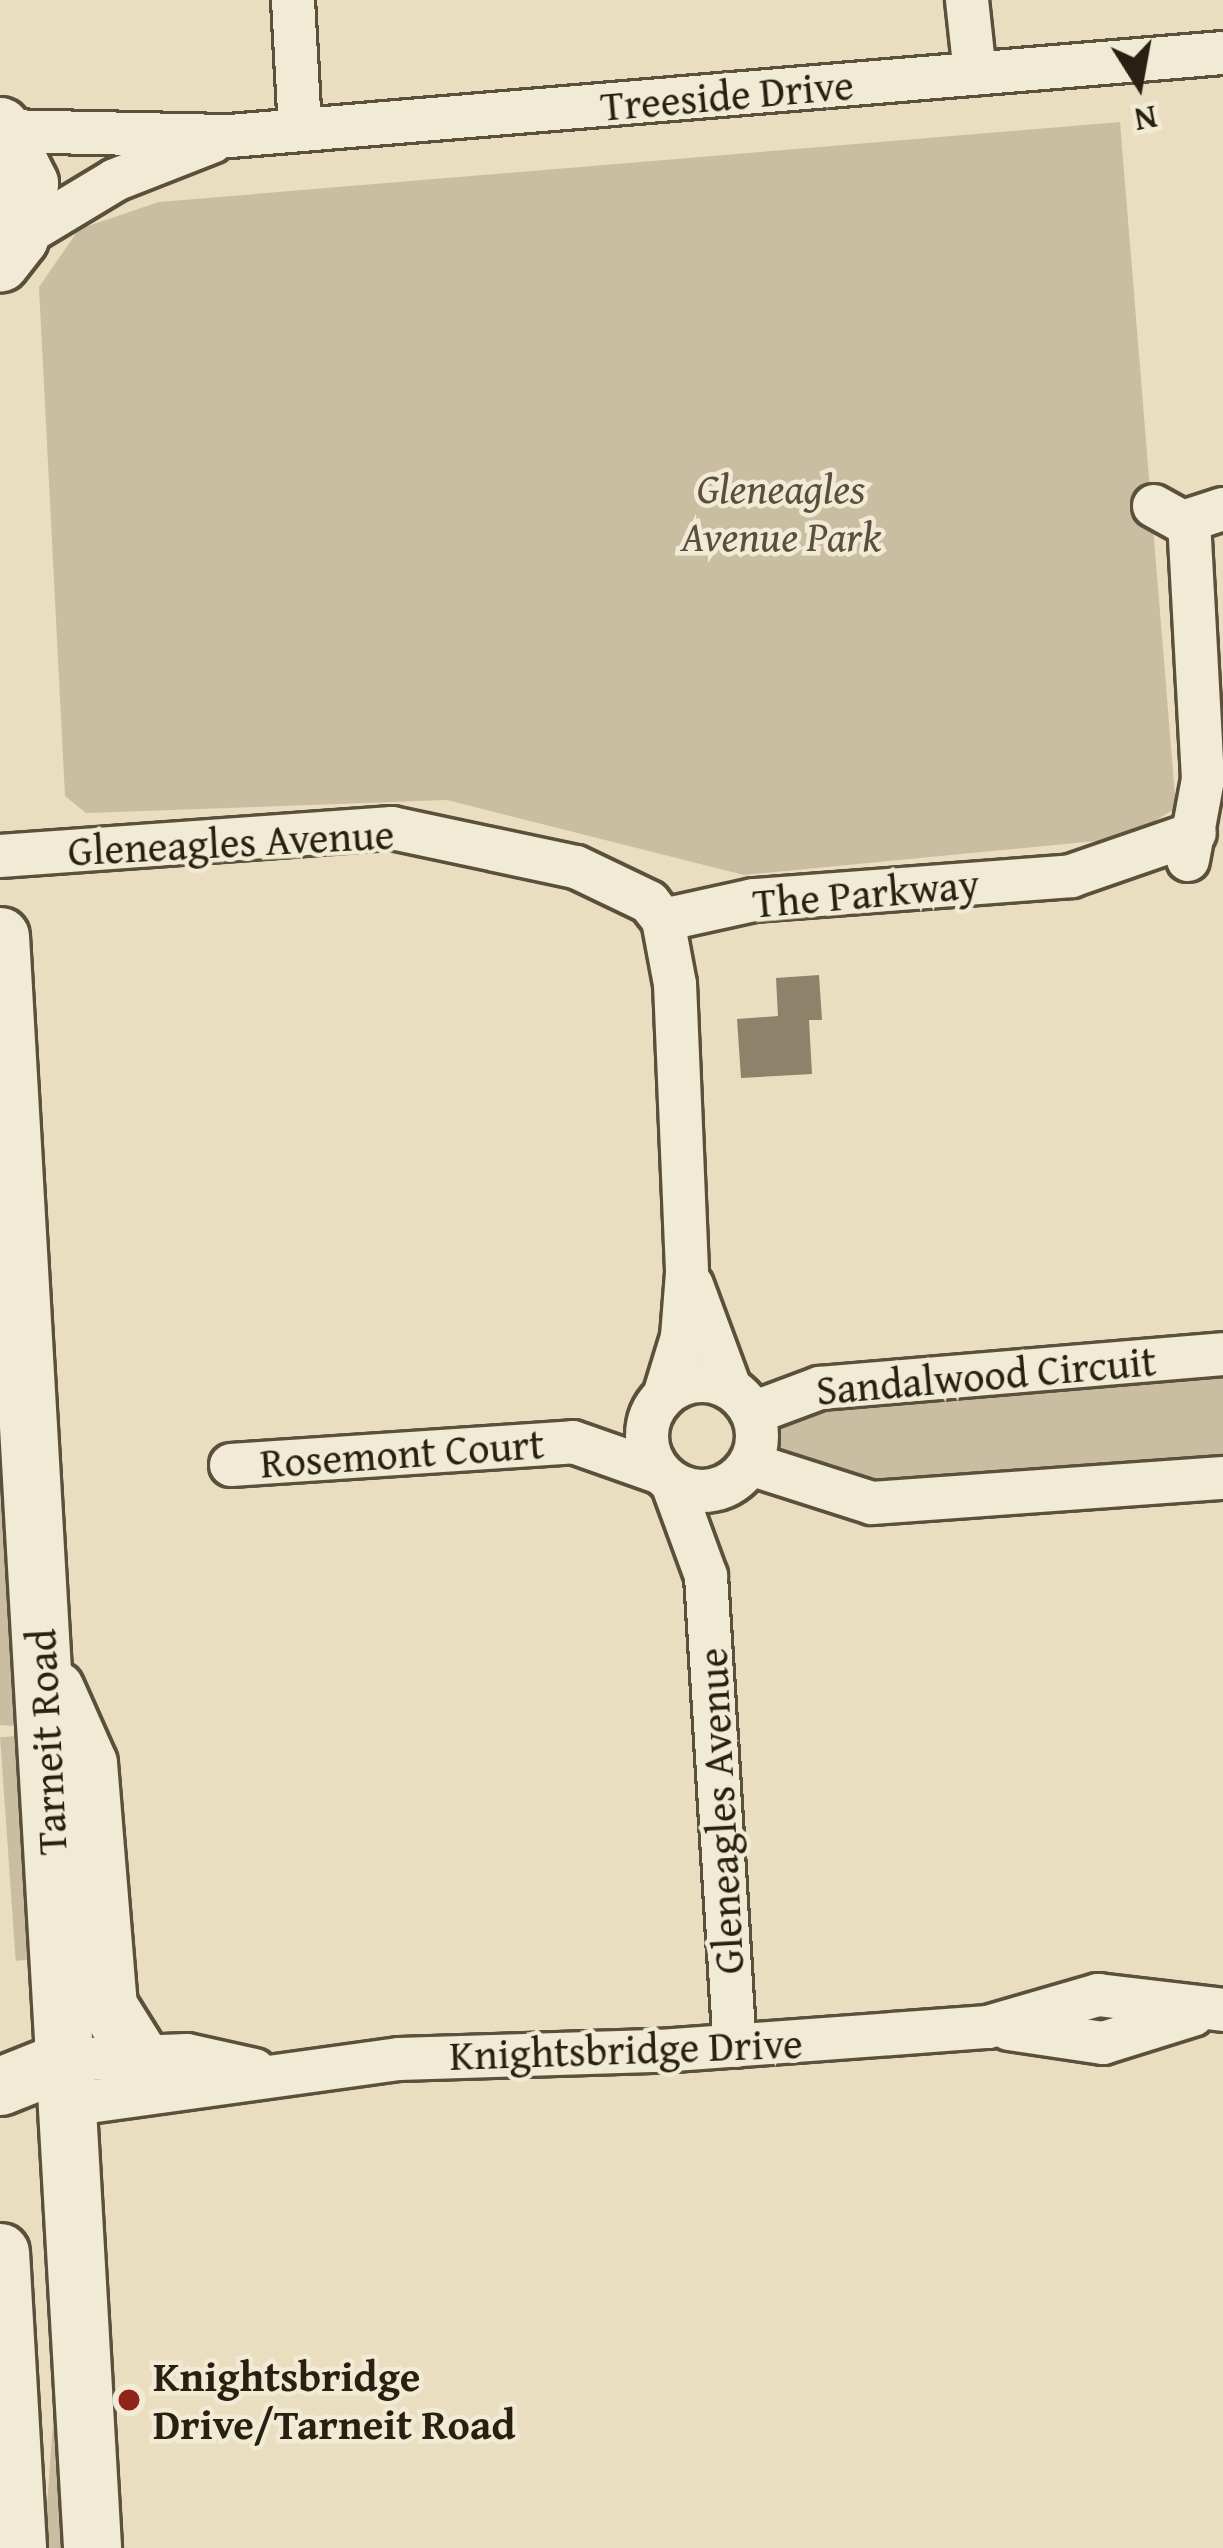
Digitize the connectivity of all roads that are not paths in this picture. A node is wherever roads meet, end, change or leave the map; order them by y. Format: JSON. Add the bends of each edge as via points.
{"nodes":[{"id":1,"x":293,"y":0,"type":"edge"},
{"id":2,"x":968,"y":0,"type":"edge"},
{"id":3,"x":1223,"y":53,"type":"edge"},
{"id":4,"x":975,"y":74,"type":"junction"},
{"id":5,"x":3,"y":128,"type":"edge"},
{"id":6,"x":301,"y":130,"type":"junction"},
{"id":7,"x":230,"y":136,"type":"junction"},
{"id":8,"x":7,"y":258,"type":"edge"},
{"id":9,"x":1189,"y":512,"type":"edge"},
{"id":10,"x":1209,"y":842,"type":"edge"},
{"id":11,"x":0,"y":856,"type":"edge"},
{"id":12,"x":663,"y":920,"type":"junction"},
{"id":13,"x":0,"y":936,"type":"edge"},
{"id":14,"x":2,"y":1034,"type":"edge"},
{"id":15,"x":687,"y":1273,"type":"junction"},
{"id":16,"x":11,"y":1320,"type":"edge"},
{"id":17,"x":1223,"y":1354,"type":"edge"},
{"id":18,"x":660,"y":1400,"type":"junction"},
{"id":19,"x":741,"y":1400,"type":"junction"},
{"id":20,"x":573,"y":1442,"type":"junction"},
{"id":21,"x":232,"y":1465,"type":"dead end"},
{"id":22,"x":744,"y":1471,"type":"junction"},
{"id":23,"x":665,"y":1478,"type":"junction"},
{"id":24,"x":1223,"y":1478,"type":"edge"},
{"id":25,"x":706,"y":1576,"type":"junction"},
{"id":26,"x":40,"y":1658,"type":"junction"},
{"id":27,"x":1214,"y":2010,"type":"edge"},
{"id":28,"x":735,"y":2046,"type":"junction"},
{"id":29,"x":140,"y":2056,"type":"junction"},
{"id":30,"x":265,"y":2072,"type":"junction"},
{"id":31,"x":66,"y":2082,"type":"junction"},
{"id":32,"x":0,"y":2089,"type":"edge"},
{"id":33,"x":0,"y":2252,"type":"edge"},
{"id":34,"x":17,"y":2548,"type":"edge"},
{"id":35,"x":92,"y":2548,"type":"edge"}],
"edges":[{"from":1,"to":6,"type":"street"},
{"from":2,"to":4,"type":"street"},
{"from":3,"to":4,"type":"street","name":"Treeside Drive"},
{"from":4,"to":6,"type":"street","name":"Treeside Drive"},
{"from":5,"to":7,"type":"street","name":"Treeside Drive"},
{"from":5,"to":8,"type":"main road","via":[[29,182]]},
{"from":6,"to":7,"type":"street","name":"Treeside Drive"},
{"from":7,"to":8,"type":"street","name":"Treeside Drive","via":[[115,180]]},
{"from":9,"to":10,"type":"street","name":"The Parkway"},
{"from":10,"to":12,"type":"street","name":"The Parkway","via":[[1071,876],[754,901]]},
{"from":11,"to":12,"type":"street","name":"Gleneagles Avenue","via":[[392,828],[576,867],[627,887]]},
{"from":12,"to":15,"type":"street","via":[[674,984]]},
{"from":13,"to":14,"type":"main road","name":"Tarneit Road"},
{"from":14,"to":16,"type":"main road","name":"Tarneit Road"},
{"from":15,"to":18,"type":"street","via":[[682,1337]]},
{"from":15,"to":19,"type":"street"},
{"from":16,"to":26,"type":"main road","name":"Tarneit Road"},
{"from":17,"to":19,"type":"street","name":"Sandalwood Circuit"},
{"from":18,"to":19,"type":"street","via":[[697,1381]]},
{"from":18,"to":20,"type":"street","name":"Rosemont Court"},
{"from":18,"to":23,"type":"street","via":[[646,1439]]},
{"from":19,"to":22,"type":"street"},
{"from":20,"to":21,"type":"street","name":"Rosemont Court"},
{"from":20,"to":23,"type":"street","name":"Rosemont Court"},
{"from":22,"to":23,"type":"street","via":[[706,1492]]},
{"from":22,"to":24,"type":"street","via":[[872,1503]]},
{"from":22,"to":25,"type":"street","name":"Gleneagles Avenue"},
{"from":23,"to":25,"type":"street","name":"Gleneagles Avenue"},
{"from":25,"to":28,"type":"street","name":"Gleneagles Avenue"},
{"from":26,"to":29,"type":"main road","via":[[88,1763],[108,2006]]},
{"from":26,"to":31,"type":"main road","name":"Tarneit Road"},
{"from":27,"to":28,"type":"street","name":"Knightsbridge Drive","via":[[1098,1995],[988,2026]]},
{"from":28,"to":30,"type":"street","name":"Knightsbridge Drive","via":[[433,2056]]},
{"from":29,"to":30,"type":"street","name":"Knightsbridge Drive"},
{"from":29,"to":31,"type":"street","name":"Knightsbridge Drive"},
{"from":30,"to":31,"type":"street","name":"Knightsbridge Drive","via":[[190,2092]]},
{"from":31,"to":32,"type":"main road"},
{"from":31,"to":35,"type":"main road","name":"Tarneit Road"},
{"from":33,"to":34,"type":"main road"}]}
